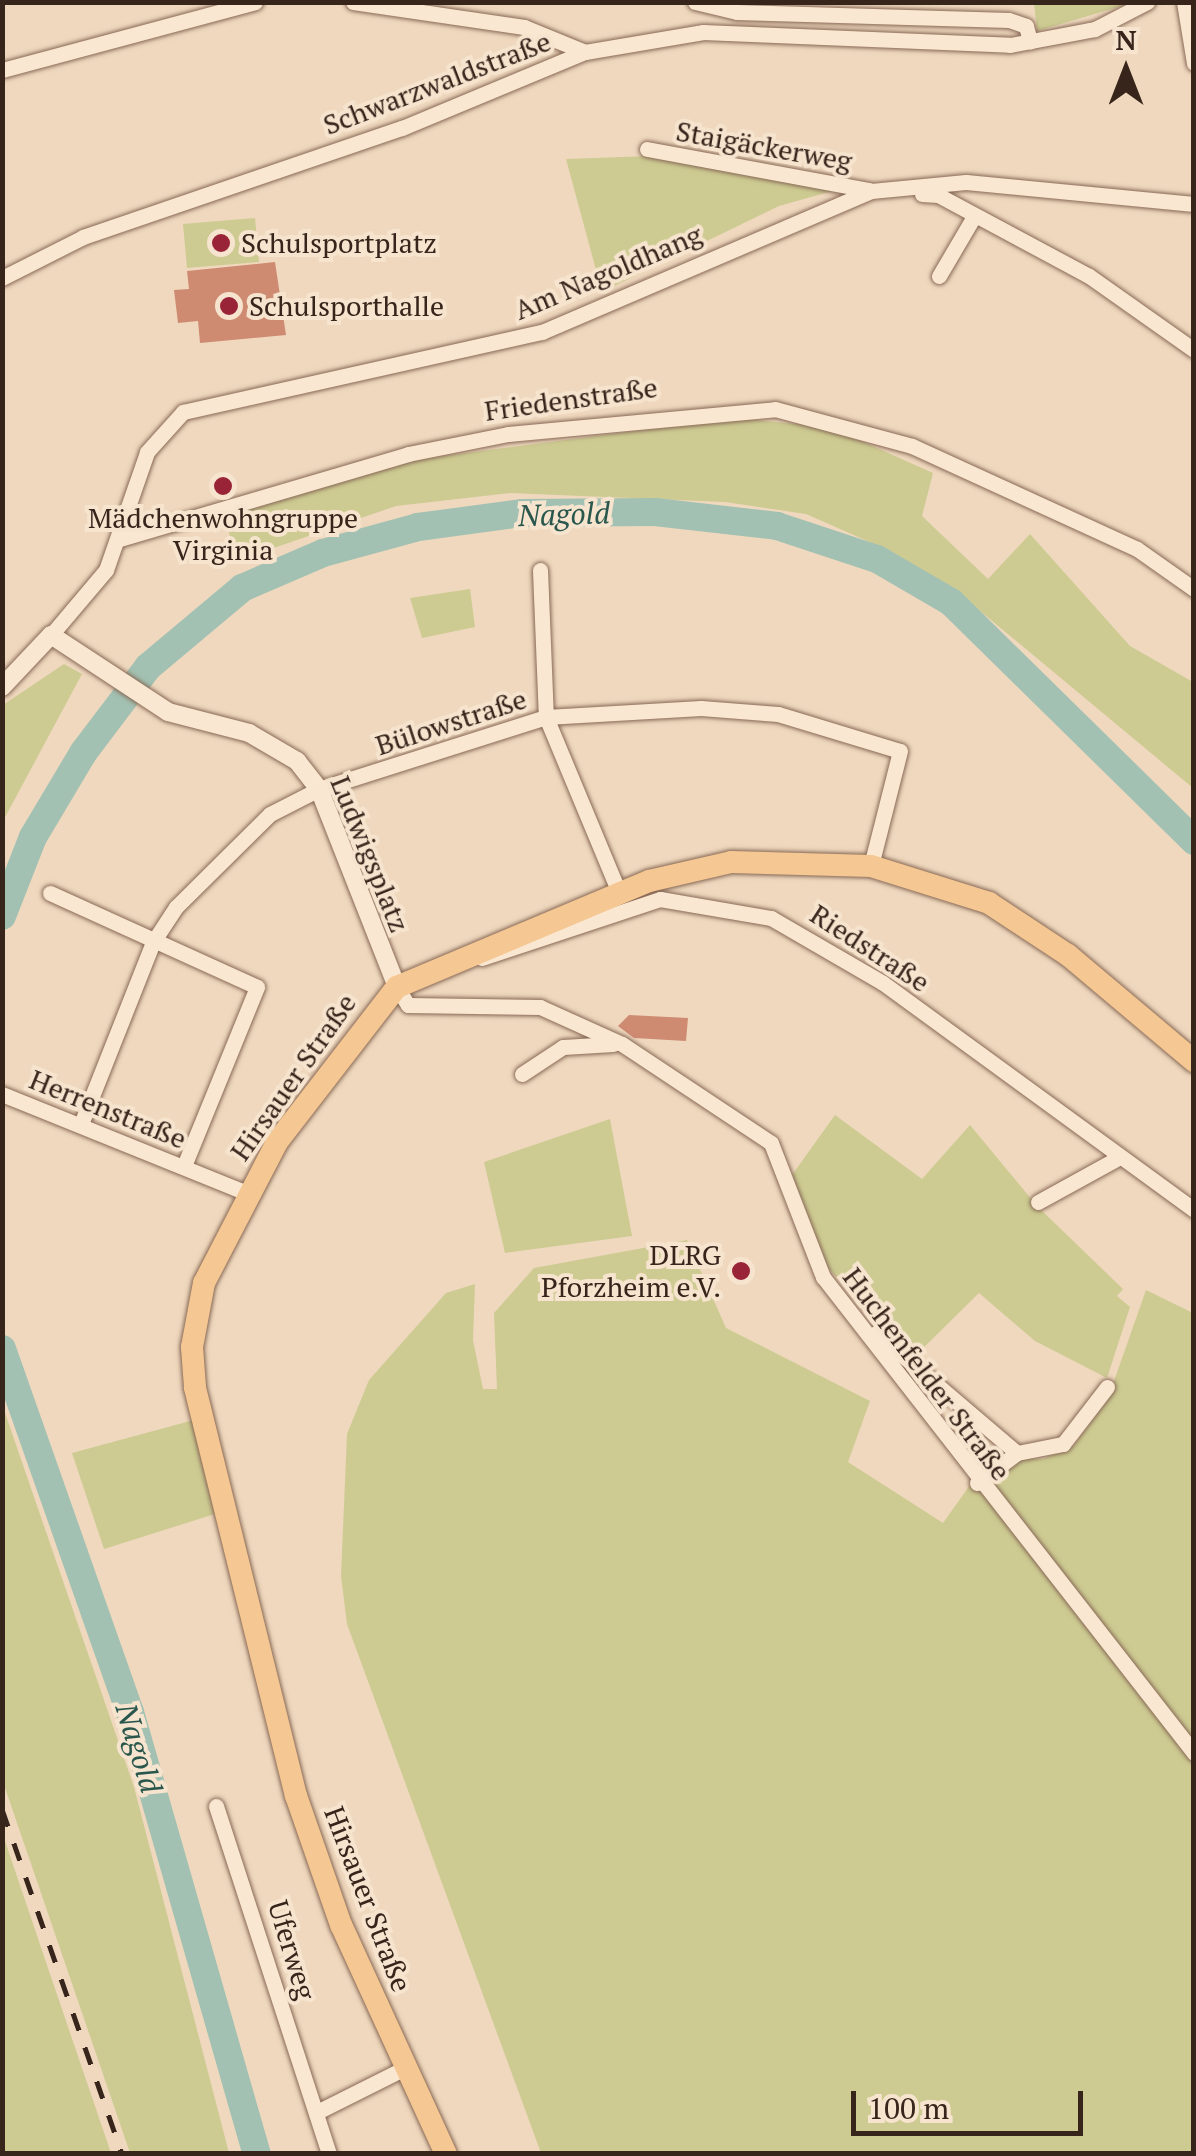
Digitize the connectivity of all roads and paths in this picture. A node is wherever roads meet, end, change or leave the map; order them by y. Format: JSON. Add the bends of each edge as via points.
{"nodes":[{"id":1,"x":255,"y":2,"type":"edge"},
{"id":2,"x":353,"y":2,"type":"edge"},
{"id":3,"x":694,"y":2,"type":"edge"},
{"id":4,"x":1147,"y":2,"type":"edge"},
{"id":5,"x":1184,"y":2,"type":"edge"},
{"id":6,"x":1030,"y":42,"type":"junction"},
{"id":7,"x":585,"y":52,"type":"junction"},
{"id":8,"x":1194,"y":63,"type":"edge"},
{"id":9,"x":2,"y":70,"type":"edge"},
{"id":10,"x":647,"y":149,"type":"dead end"},
{"id":11,"x":872,"y":191,"type":"junction"},
{"id":12,"x":1194,"y":204,"type":"edge"},
{"id":13,"x":973,"y":218,"type":"junction"},
{"id":14,"x":939,"y":276,"type":"dead end"},
{"id":15,"x":2,"y":278,"type":"edge"},
{"id":16,"x":1194,"y":350,"type":"edge"},
{"id":17,"x":120,"y":538,"type":"junction"},
{"id":18,"x":540,"y":570,"type":"dead end"},
{"id":19,"x":1194,"y":590,"type":"edge"},
{"id":20,"x":50,"y":635,"type":"junction"},
{"id":21,"x":2,"y":686,"type":"edge"},
{"id":22,"x":546,"y":718,"type":"junction"},
{"id":23,"x":319,"y":789,"type":"junction"},
{"id":24,"x":872,"y":866,"type":"junction"},
{"id":25,"x":50,"y":892,"type":"dead end"},
{"id":26,"x":619,"y":892,"type":"junction"},
{"id":27,"x":153,"y":942,"type":"junction"},
{"id":28,"x":469,"y":954,"type":"junction"},
{"id":29,"x":397,"y":987,"type":"junction"},
{"id":30,"x":622,"y":1044,"type":"junction"},
{"id":31,"x":1194,"y":1062,"type":"edge"},
{"id":32,"x":522,"y":1074,"type":"dead end"},
{"id":33,"x":2,"y":1094,"type":"edge"},
{"id":34,"x":81,"y":1124,"type":"junction"},
{"id":35,"x":1118,"y":1158,"type":"junction"},
{"id":36,"x":184,"y":1166,"type":"junction"},
{"id":37,"x":249,"y":1194,"type":"junction"},
{"id":38,"x":1038,"y":1202,"type":"dead end"},
{"id":39,"x":1194,"y":1210,"type":"edge"},
{"id":40,"x":856,"y":1320,"type":"junction"},
{"id":41,"x":1107,"y":1388,"type":"dead end"},
{"id":42,"x":1017,"y":1453,"type":"junction"},
{"id":43,"x":977,"y":1483,"type":"junction"},
{"id":44,"x":1194,"y":1753,"type":"edge"},
{"id":45,"x":216,"y":1806,"type":"dead end"},
{"id":46,"x":405,"y":2068,"type":"junction"},
{"id":47,"x":319,"y":2111,"type":"junction"},
{"id":48,"x":329,"y":2154,"type":"edge"},
{"id":49,"x":446,"y":2154,"type":"edge"}],
"edges":[{"from":1,"to":9,"type":"street"},
{"from":2,"to":7,"type":"street","via":[[524,27]]},
{"from":3,"to":6,"type":"street","via":[[737,12],[1009,20],[1026,26]]},
{"from":4,"to":6,"type":"street","name":"Schwarzwaldstraße","via":[[1096,28]]},
{"from":5,"to":8,"type":"street"},
{"from":6,"to":7,"type":"street","name":"Schwarzwaldstraße","via":[[703,32]]},
{"from":7,"to":15,"type":"street","name":"Schwarzwaldstraße","via":[[402,128],[83,237]]},
{"from":10,"to":11,"type":"street","name":"Staigäckerweg"},
{"from":11,"to":12,"type":"street","name":"Am Nagoldhang","via":[[966,182]]},
{"from":11,"to":13,"type":"street","via":[[938,195]]},
{"from":11,"to":17,"type":"street","name":"Am Nagoldhang","via":[[542,332],[176,415],[147,452]]},
{"from":13,"to":14,"type":"street"},
{"from":13,"to":16,"type":"street","via":[[1089,276]]},
{"from":17,"to":19,"type":"street","name":"Friedenstraße","via":[[408,454],[508,434],[775,409],[912,446],[1137,549]]},
{"from":17,"to":20,"type":"street","via":[[88,595]]},
{"from":18,"to":22,"type":"street"},
{"from":20,"to":21,"type":"street"},
{"from":20,"to":23,"type":"street","name":"Ludwigsplatz","via":[[168,712],[276,745]]},
{"from":22,"to":23,"type":"street","name":"Bülowstraße"},
{"from":22,"to":24,"type":"street","name":"Bülowstraße","via":[[701,708],[778,714],[900,751]]},
{"from":22,"to":26,"type":"street"},
{"from":23,"to":27,"type":"street","name":"Bülowstraße","via":[[270,814],[214,865]]},
{"from":23,"to":29,"type":"street","name":"Ludwigsplatz"},
{"from":24,"to":26,"type":"main road","name":"Hirsauer Straße","via":[[731,862]]},
{"from":24,"to":31,"type":"main road","name":"Hirsauer Straße","via":[[960,891],[1020,920]]},
{"from":25,"to":27,"type":"street"},
{"from":26,"to":28,"type":"main road","name":"Hirsauer Straße"},
{"from":27,"to":34,"type":"street","name":"Bülowstraße"},
{"from":27,"to":36,"type":"street","via":[[256,987]]},
{"from":28,"to":29,"type":"main road","name":"Hirsauer Straße"},
{"from":28,"to":35,"type":"street","name":"Riedstraße","via":[[485,959],[660,899],[770,918],[883,983]]},
{"from":29,"to":30,"type":"street","name":"Huchenfelder Straße","via":[[408,1005],[540,1007]]},
{"from":29,"to":37,"type":"main road","name":"Hirsauer Straße","via":[[278,1142]]},
{"from":30,"to":32,"type":"street","via":[[563,1046]]},
{"from":30,"to":40,"type":"street","name":"Huchenfelder Straße","via":[[771,1143],[801,1207],[805,1241]]},
{"from":33,"to":34,"type":"street","name":"Herrenstraße"},
{"from":34,"to":36,"type":"street","name":"Herrenstraße"},
{"from":35,"to":38,"type":"street"},
{"from":35,"to":39,"type":"street","name":"Riedstraße"},
{"from":36,"to":37,"type":"street","name":"Herrenstraße"},
{"from":37,"to":46,"type":"main road","name":"Hirsauer Straße","via":[[198,1306],[198,1403],[296,1796],[341,1925]]},
{"from":40,"to":42,"type":"street"},
{"from":40,"to":43,"type":"street","name":"Huchenfelder Straße"},
{"from":41,"to":42,"type":"street","via":[[1063,1444]]},
{"from":42,"to":43,"type":"street"},
{"from":43,"to":44,"type":"street","name":"Huchenfelder Straße"},
{"from":45,"to":47,"type":"street","name":"Uferweg"},
{"from":46,"to":47,"type":"street"},
{"from":46,"to":49,"type":"main road","name":"Hirsauer Straße"},
{"from":47,"to":48,"type":"street","name":"Uferweg"}]}
